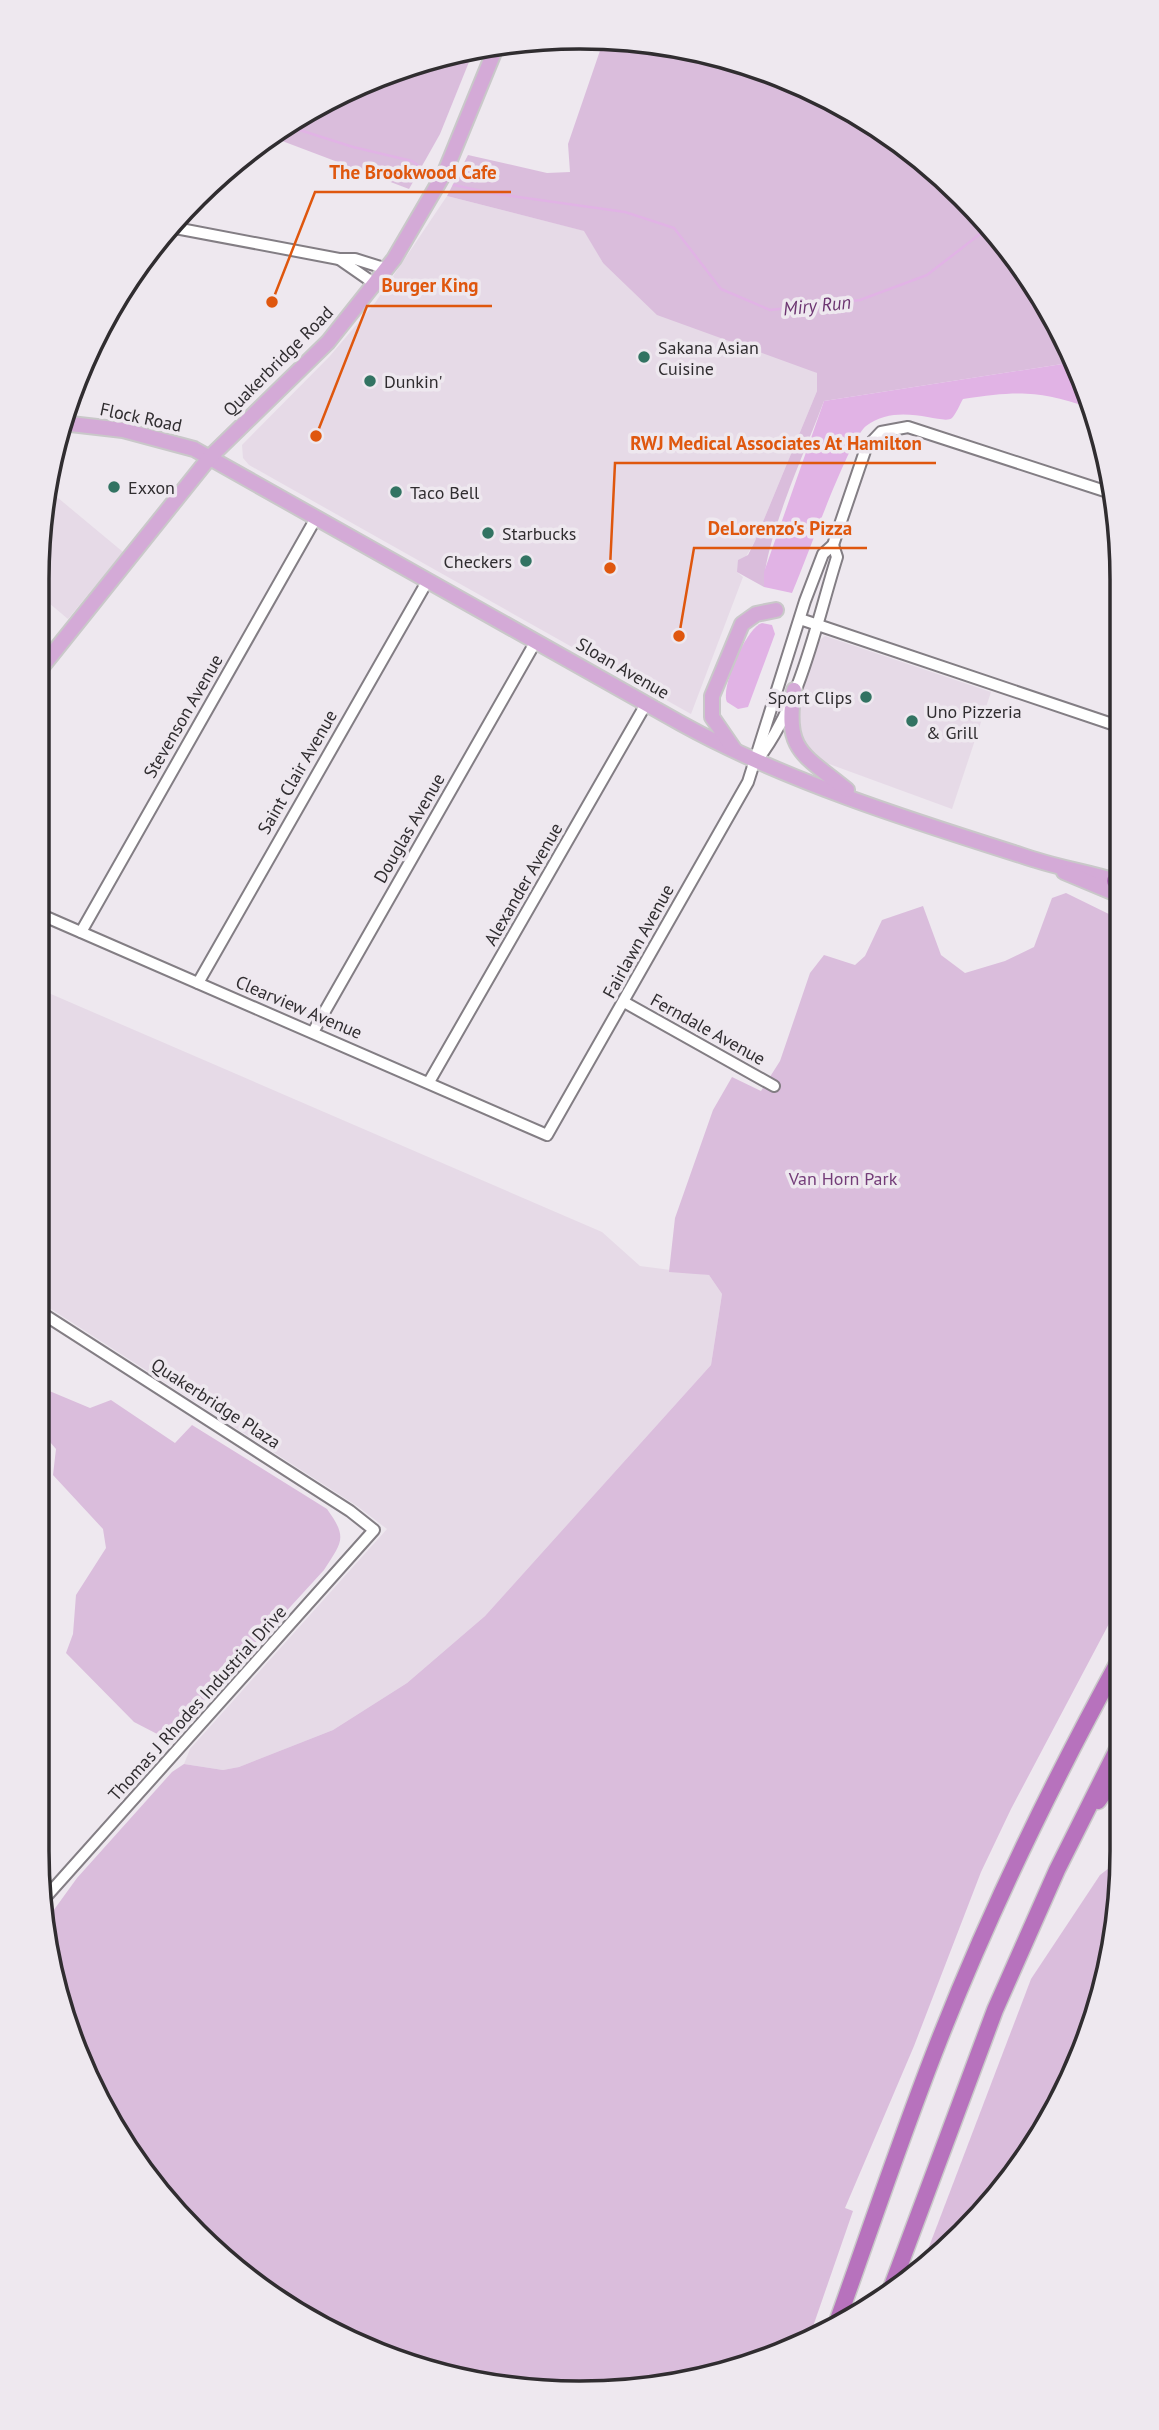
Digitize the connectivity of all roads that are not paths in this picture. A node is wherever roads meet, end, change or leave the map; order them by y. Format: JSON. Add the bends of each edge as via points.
{"nodes":[{"id":1,"x":492,"y":57,"type":"edge"},
{"id":2,"x":181,"y":230,"type":"edge"},
{"id":3,"x":339,"y":259,"type":"junction"},
{"id":4,"x":387,"y":269,"type":"junction"},
{"id":5,"x":375,"y":284,"type":"junction"},
{"id":6,"x":72,"y":425,"type":"edge"},
{"id":7,"x":210,"y":457,"type":"junction"},
{"id":8,"x":1102,"y":490,"type":"edge"},
{"id":9,"x":316,"y":517,"type":"junction"},
{"id":10,"x":833,"y":545,"type":"junction"},
{"id":11,"x":428,"y":580,"type":"junction"},
{"id":12,"x":776,"y":610,"type":"dead end"},
{"id":13,"x":800,"y":619,"type":"junction"},
{"id":14,"x":816,"y":624,"type":"junction"},
{"id":15,"x":536,"y":641,"type":"junction"},
{"id":16,"x":49,"y":658,"type":"edge"},
{"id":17,"x":794,"y":690,"type":"junction"},
{"id":18,"x":646,"y":704,"type":"junction"},
{"id":19,"x":1110,"y":723,"type":"edge"},
{"id":20,"x":736,"y":752,"type":"junction"},
{"id":21,"x":756,"y":761,"type":"junction"},
{"id":22,"x":856,"y":798,"type":"junction"},
{"id":23,"x":1110,"y":883,"type":"edge"},
{"id":24,"x":49,"y":918,"type":"edge"},
{"id":25,"x":81,"y":932,"type":"junction"},
{"id":26,"x":198,"y":983,"type":"junction"},
{"id":27,"x":624,"y":1002,"type":"junction"},
{"id":28,"x":313,"y":1032,"type":"junction"},
{"id":29,"x":429,"y":1082,"type":"junction"},
{"id":30,"x":775,"y":1086,"type":"dead end"},
{"id":31,"x":547,"y":1135,"type":"joint"},
{"id":32,"x":49,"y":1318,"type":"edge"},
{"id":33,"x":374,"y":1530,"type":"joint"},
{"id":34,"x":1110,"y":1678,"type":"edge"},
{"id":35,"x":1110,"y":1763,"type":"edge"},
{"id":36,"x":1110,"y":1784,"type":"edge"},
{"id":37,"x":1079,"y":1824,"type":"junction"},
{"id":38,"x":51,"y":1892,"type":"edge"},
{"id":39,"x":896,"y":2276,"type":"edge"},
{"id":40,"x":841,"y":2312,"type":"edge"}],
"edges":[{"from":1,"to":4,"type":"main road","name":"Quakerbridge Road","via":[[445,172]]},
{"from":2,"to":3,"type":"street"},
{"from":3,"to":4,"type":"street"},
{"from":3,"to":5,"type":"street"},
{"from":4,"to":5,"type":"main road","name":"Quakerbridge Road"},
{"from":5,"to":7,"type":"main road","name":"Quakerbridge Road","via":[[311,360]]},
{"from":6,"to":7,"type":"main road","name":"Flock Road","via":[[154,437]]},
{"from":7,"to":9,"type":"main road","name":"Sloan Avenue"},
{"from":7,"to":16,"type":"main road","name":"Quakerbridge Road"},
{"from":8,"to":10,"type":"street","name":"Fairlawn Avenue","via":[[908,427],[896,428],[881,432],[866,448]]},
{"from":9,"to":11,"type":"main road","name":"Sloan Avenue"},
{"from":9,"to":25,"type":"street","name":"Stevenson Avenue"},
{"from":10,"to":13,"type":"street","name":"Fairlawn Avenue","via":[[823,554]]},
{"from":10,"to":14,"type":"street","name":"Fairlawn Avenue","via":[[837,557]]},
{"from":11,"to":15,"type":"main road","name":"Sloan Avenue"},
{"from":11,"to":26,"type":"street","name":"Saint Clair Avenue"},
{"from":12,"to":20,"type":"main road","via":[[756,614],[742,624],[712,696],[712,717]]},
{"from":13,"to":14,"type":"street"},
{"from":13,"to":21,"type":"street","name":"Fairlawn Avenue","via":[[761,732]]},
{"from":14,"to":17,"type":"street","name":"Fairlawn Avenue"},
{"from":14,"to":19,"type":"street"},
{"from":15,"to":18,"type":"main road","name":"Sloan Avenue"},
{"from":15,"to":28,"type":"street","name":"Douglas Avenue"},
{"from":17,"to":21,"type":"street","name":"Fairlawn Avenue","via":[[775,737]]},
{"from":17,"to":22,"type":"main road","via":[[790,721],[795,744]]},
{"from":18,"to":20,"type":"main road","name":"Sloan Avenue"},
{"from":18,"to":29,"type":"street","name":"Alexander Avenue"},
{"from":20,"to":21,"type":"main road","name":"Sloan Avenue"},
{"from":21,"to":22,"type":"main road","name":"Sloan Avenue"},
{"from":21,"to":27,"type":"street","name":"Fairlawn Avenue"},
{"from":22,"to":23,"type":"main road","name":"Sloan Avenue"},
{"from":24,"to":25,"type":"street","name":"Clearview Avenue"},
{"from":25,"to":26,"type":"street","name":"Clearview Avenue"},
{"from":26,"to":28,"type":"street","name":"Clearview Avenue"},
{"from":27,"to":30,"type":"street","name":"Ferndale Avenue"},
{"from":27,"to":31,"type":"street","name":"Fairlawn Avenue"},
{"from":28,"to":29,"type":"street","name":"Clearview Avenue"},
{"from":29,"to":31,"type":"street","name":"Clearview Avenue"},
{"from":32,"to":33,"type":"street","name":"Quakerbridge Plaza"},
{"from":33,"to":38,"type":"street","name":"Thomas J Rhodes Industrial Drive"},
{"from":34,"to":40,"type":"highway","via":[[1044,1802],[976,1952],[917,2098]]},
{"from":35,"to":37,"type":"highway"},
{"from":36,"to":37,"type":"highway"},
{"from":37,"to":39,"type":"highway","via":[[990,2021]]}]}
